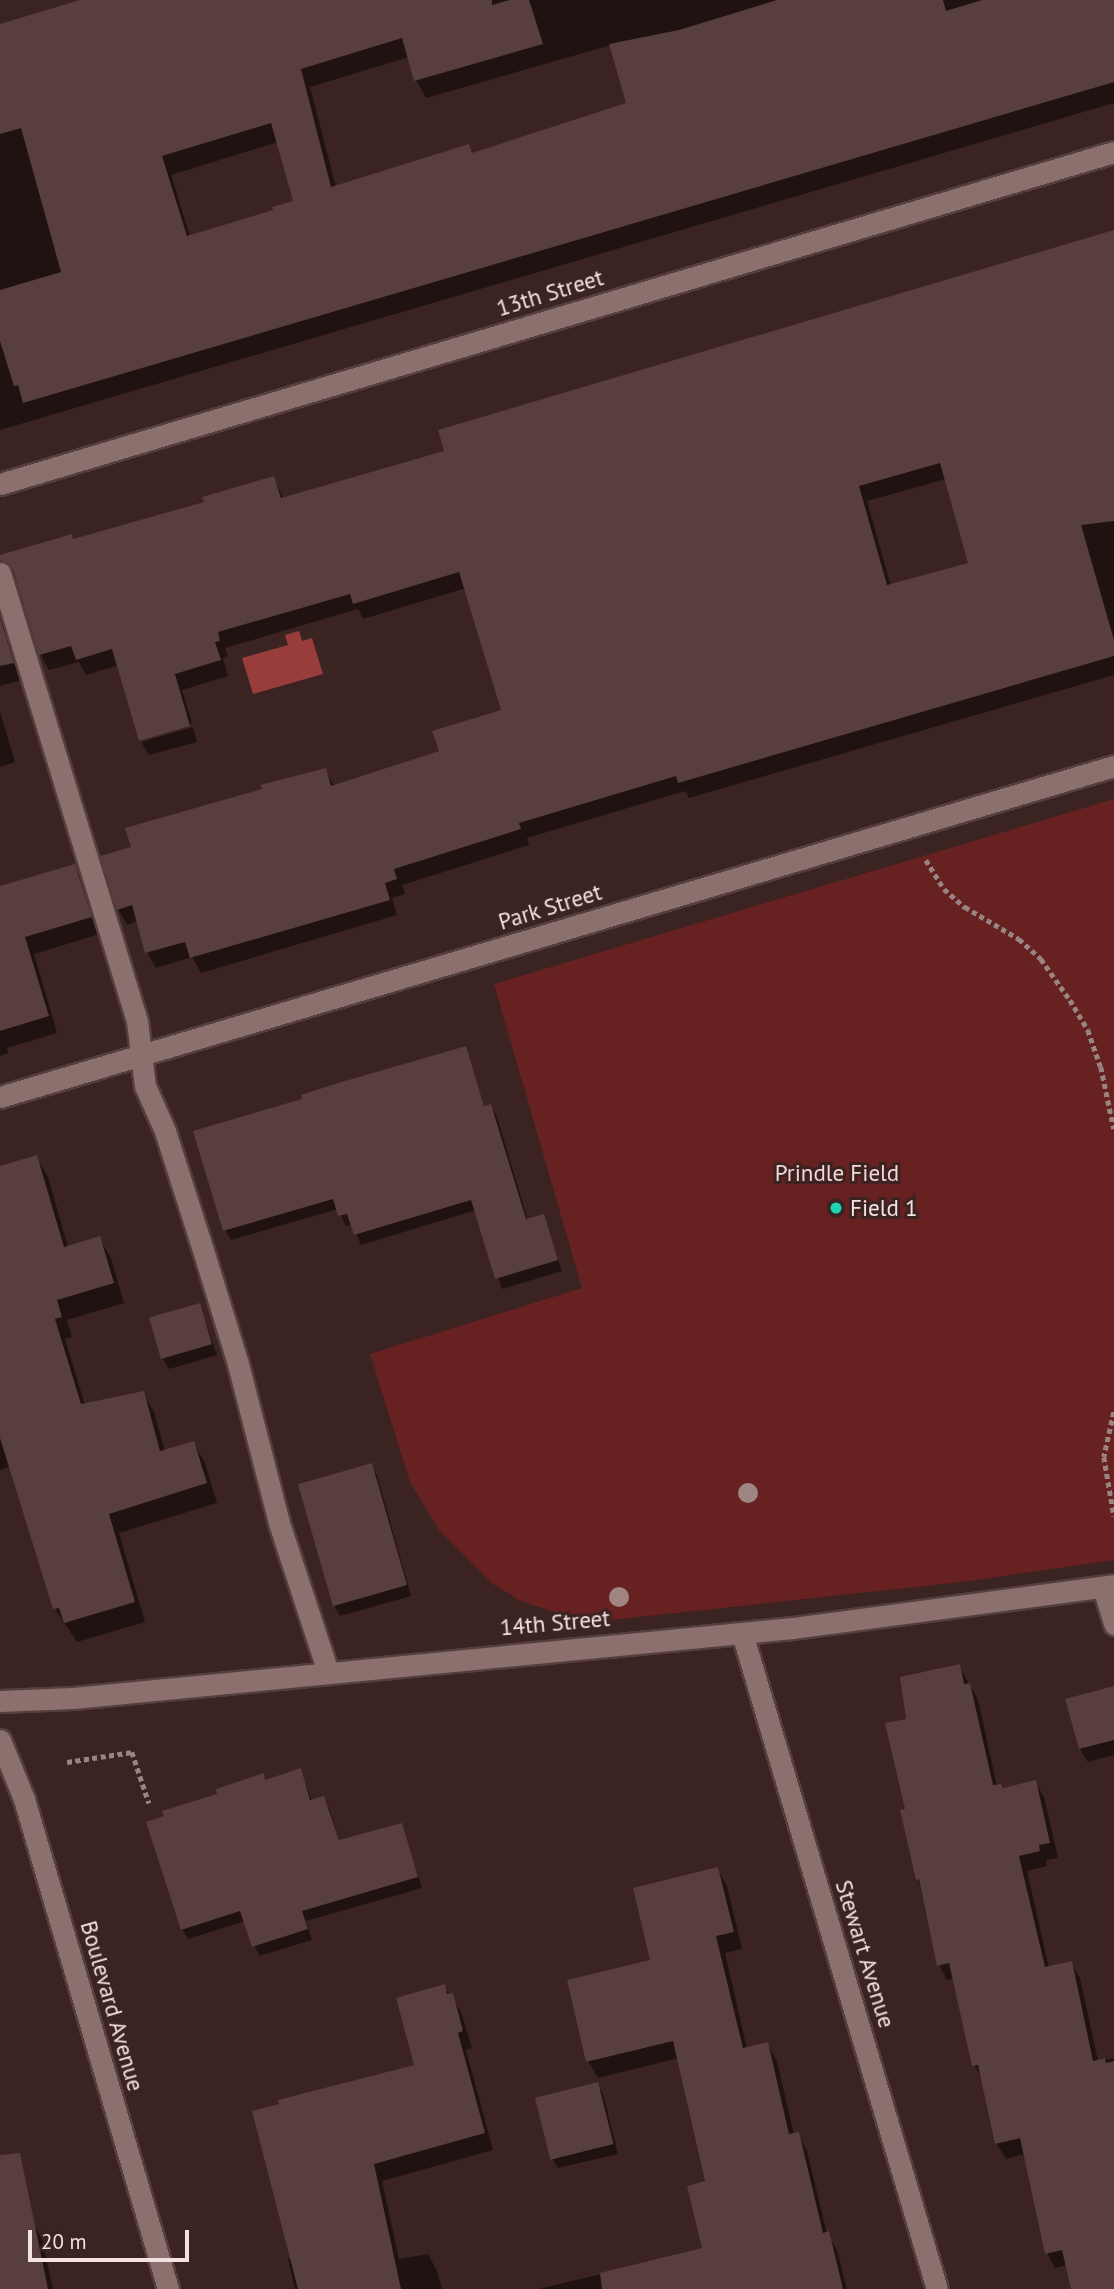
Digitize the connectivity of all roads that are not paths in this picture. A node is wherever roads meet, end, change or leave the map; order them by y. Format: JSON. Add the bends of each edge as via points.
{"nodes":[{"id":1,"x":1114,"y":152,"type":"edge"},
{"id":2,"x":0,"y":484,"type":"edge"},
{"id":3,"x":0,"y":573,"type":"edge"},
{"id":4,"x":1114,"y":766,"type":"edge"},
{"id":5,"x":140,"y":1056,"type":"junction"},
{"id":6,"x":0,"y":1097,"type":"edge"},
{"id":7,"x":1108,"y":1586,"type":"edge"},
{"id":8,"x":1114,"y":1624,"type":"edge"},
{"id":9,"x":742,"y":1633,"type":"junction"},
{"id":10,"x":328,"y":1672,"type":"junction"},
{"id":11,"x":0,"y":1701,"type":"edge"},
{"id":12,"x":0,"y":1740,"type":"edge"},
{"id":13,"x":169,"y":2289,"type":"edge"},
{"id":14,"x":937,"y":2289,"type":"edge"}],
"edges":[{"from":1,"to":2,"type":"street","name":"13th Street"},
{"from":3,"to":5,"type":"street","via":[[137,1021]]},
{"from":4,"to":5,"type":"street","name":"Park Street"},
{"from":5,"to":6,"type":"street","name":"Park Street"},
{"from":5,"to":10,"type":"street","via":[[145,1086],[165,1132],[203,1250],[272,1499]]},
{"from":7,"to":8,"type":"street"},
{"from":7,"to":9,"type":"street","name":"14th Street"},
{"from":9,"to":10,"type":"street","name":"14th Street"},
{"from":9,"to":14,"type":"street","name":"Stewart Avenue"},
{"from":10,"to":11,"type":"street","name":"14th Street"},
{"from":12,"to":13,"type":"street","name":"Boulevard Avenue","via":[[24,1799]]}]}
